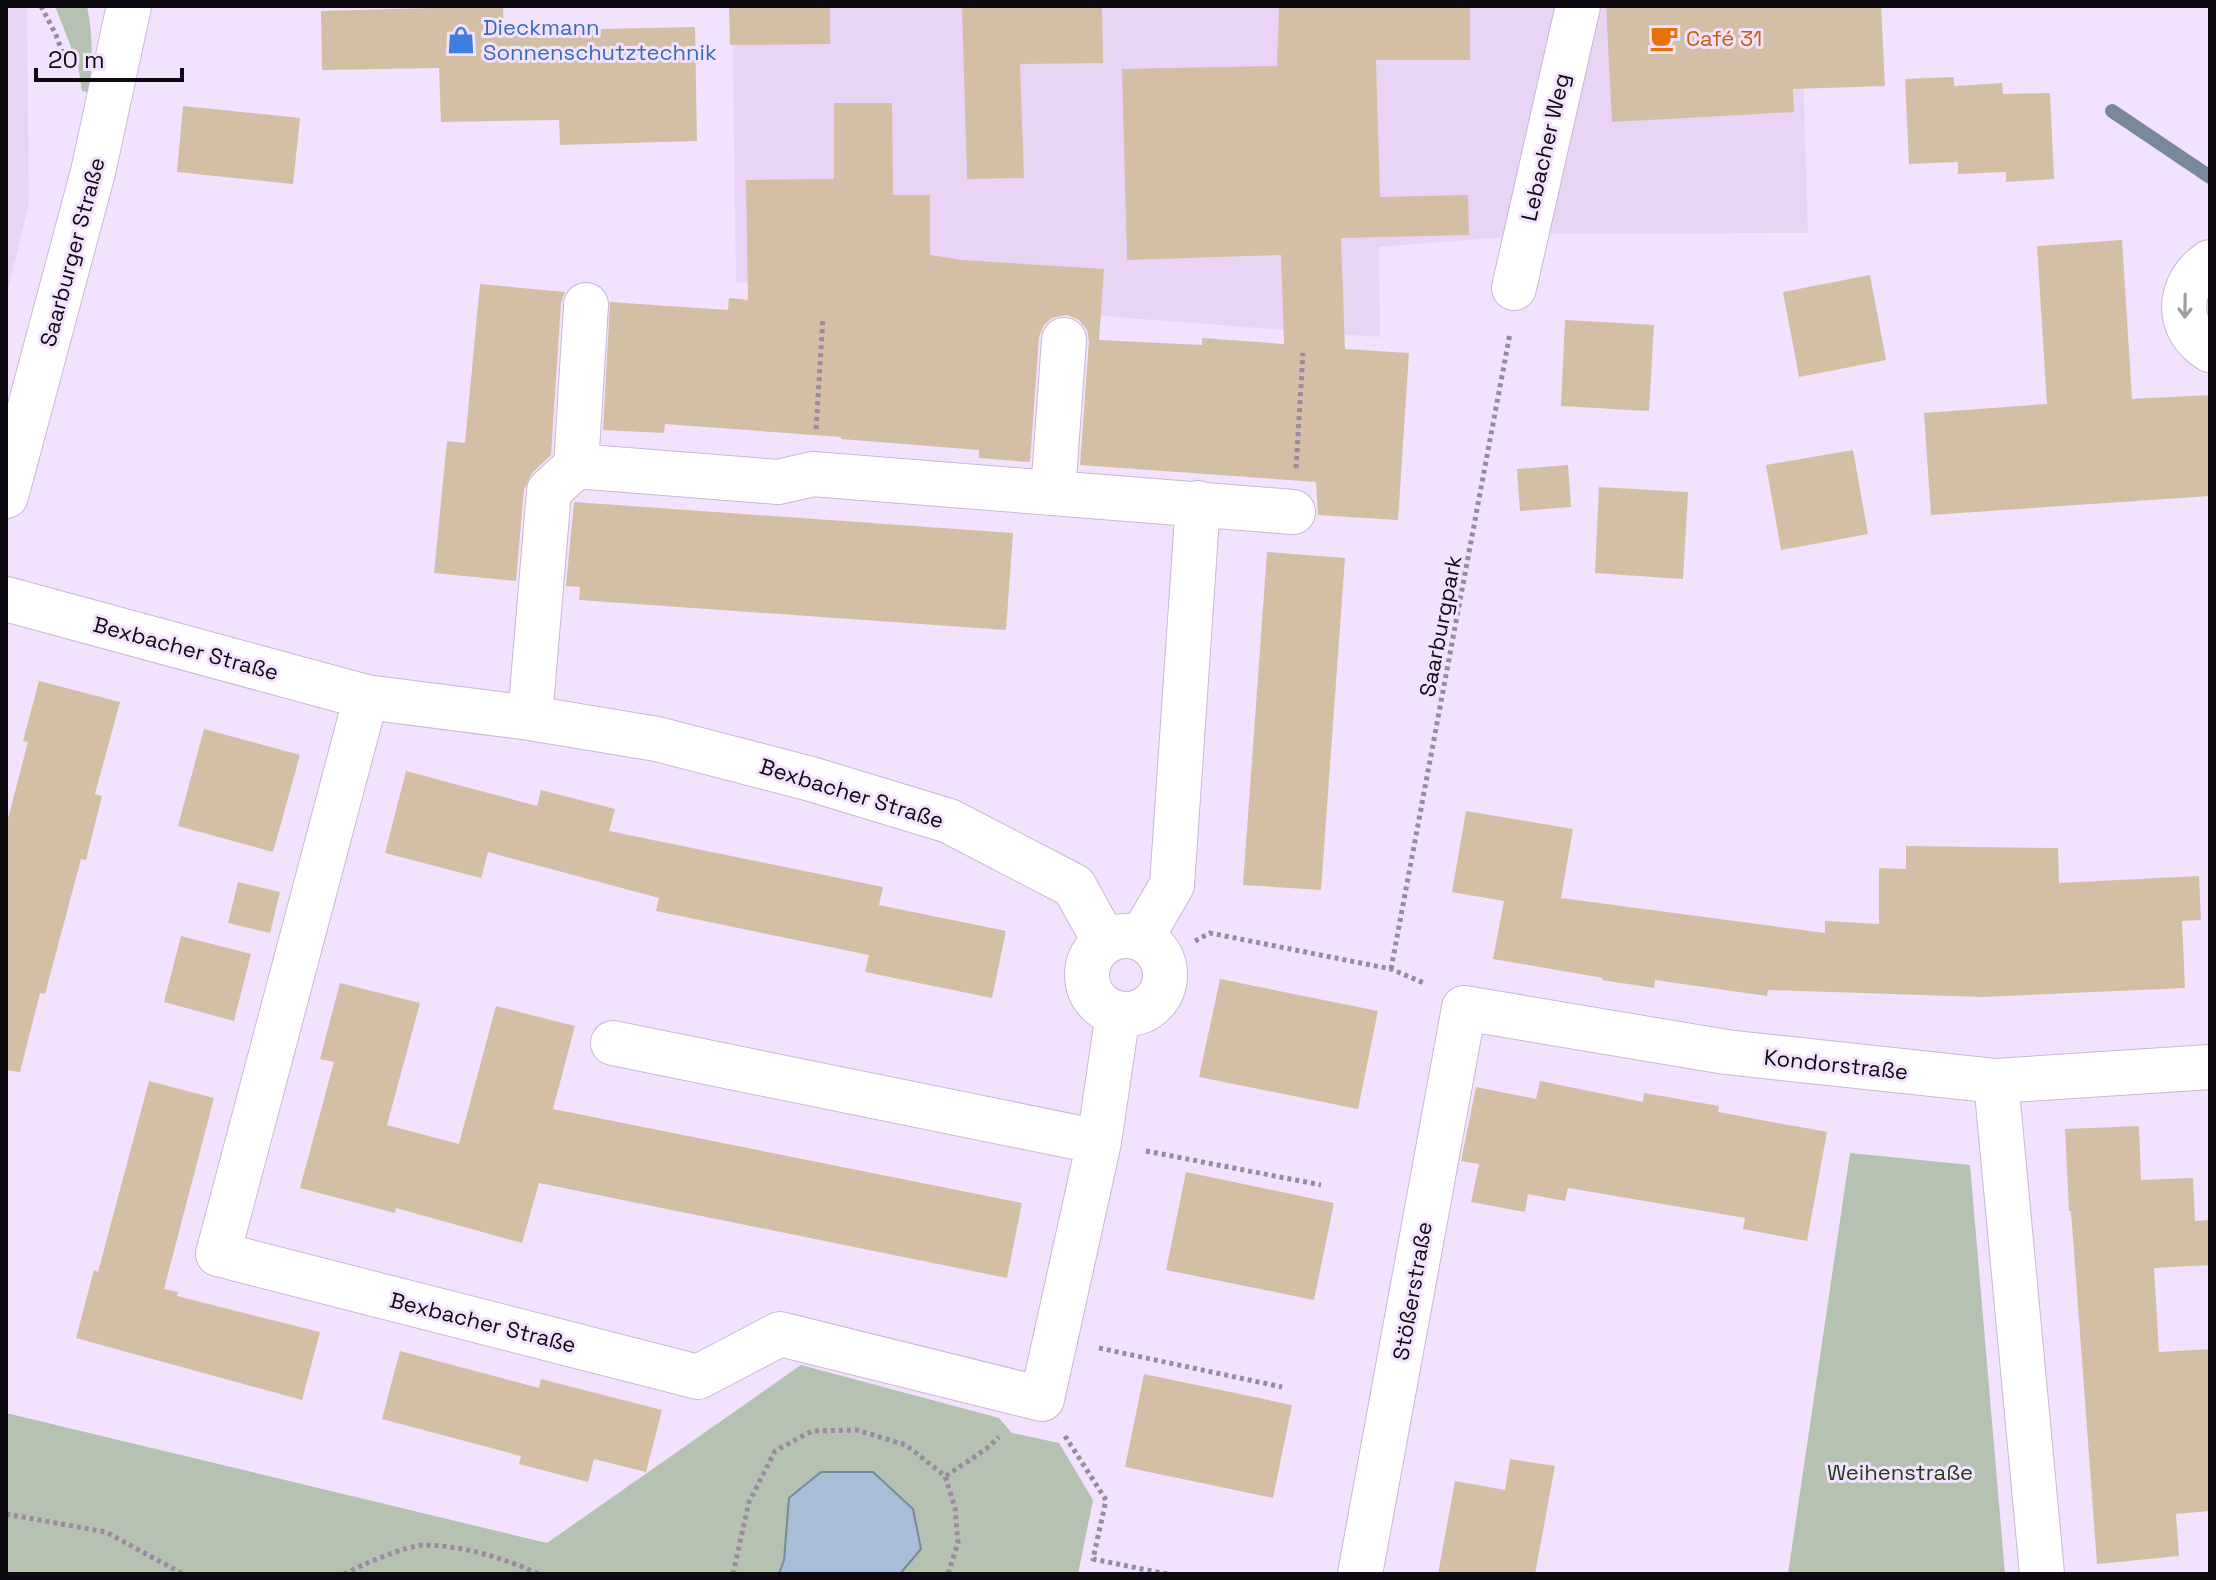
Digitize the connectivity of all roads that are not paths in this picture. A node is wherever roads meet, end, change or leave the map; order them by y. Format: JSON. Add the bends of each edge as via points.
{"nodes":[{"id":1,"x":129,"y":6,"type":"edge"},
{"id":2,"x":1578,"y":6,"type":"edge"},
{"id":3,"x":2210,"y":262,"type":"edge"},
{"id":4,"x":1514,"y":288,"type":"road end"},
{"id":5,"x":586,"y":305,"type":"dead end"},
{"id":6,"x":1064,"y":340,"type":"dead end"},
{"id":7,"x":2210,"y":350,"type":"edge"},
{"id":8,"x":21,"y":394,"type":"edge"},
{"id":9,"x":576,"y":466,"type":"junction"},
{"id":10,"x":1053,"y":492,"type":"junction"},
{"id":11,"x":6,"y":496,"type":"edge"},
{"id":12,"x":1198,"y":503,"type":"junction"},
{"id":13,"x":1293,"y":512,"type":"road end"},
{"id":14,"x":6,"y":599,"type":"edge"},
{"id":15,"x":366,"y":697,"type":"junction"},
{"id":16,"x":530,"y":718,"type":"junction"},
{"id":17,"x":1136,"y":946,"type":"junction"},
{"id":18,"x":1464,"y":1008,"type":"joint"},
{"id":19,"x":1118,"y":1013,"type":"junction"},
{"id":20,"x":613,"y":1043,"type":"dead end"},
{"id":21,"x":2210,"y":1067,"type":"edge"},
{"id":22,"x":1996,"y":1081,"type":"junction"},
{"id":23,"x":1099,"y":1142,"type":"junction"},
{"id":24,"x":1360,"y":1574,"type":"edge"},
{"id":25,"x":2042,"y":1574,"type":"edge"}],
"edges":[{"from":1,"to":8,"type":"street","name":"Saarburger Straße","via":[[103,133]]},
{"from":2,"to":4,"type":"street","name":"Lebacher Weg"},
{"from":3,"to":7,"type":"street","one_way":true,"via":[[2195,274],[2183,302],[2190,332]]},
{"from":5,"to":9,"type":"street"},
{"from":6,"to":10,"type":"street"},
{"from":8,"to":11,"type":"street","name":"Saarburger Straße"},
{"from":9,"to":10,"type":"street","via":[[778,482],[813,474]]},
{"from":9,"to":16,"type":"street","via":[[549,491]]},
{"from":10,"to":12,"type":"street"},
{"from":12,"to":13,"type":"street"},
{"from":12,"to":17,"type":"street","via":[[1172,885]]},
{"from":14,"to":15,"type":"street","name":"Bexbacher Straße"},
{"from":15,"to":16,"type":"street","name":"Bexbacher Straße"},
{"from":15,"to":23,"type":"street","name":"Bexbacher Straße","via":[[218,1254],[698,1377],[780,1334],[1029,1395],[1056,1338]]},
{"from":16,"to":17,"type":"street","name":"Bexbacher Straße","via":[[657,739],[949,821],[1074,886]]},
{"from":17,"to":19,"type":"street","via":[[1166,972],[1164,987],[1147,1009]]},
{"from":17,"to":19,"type":"street","via":[[1090,959],[1087,982],[1098,1003]]},
{"from":18,"to":22,"type":"street","name":"Kondorstraße","via":[[1726,1052]]},
{"from":18,"to":24,"type":"street","name":"Stößerstraße"},
{"from":19,"to":23,"type":"street"},
{"from":20,"to":23,"type":"street"},
{"from":21,"to":22,"type":"street","name":"Kondorstraße"},
{"from":22,"to":25,"type":"street"}]}
